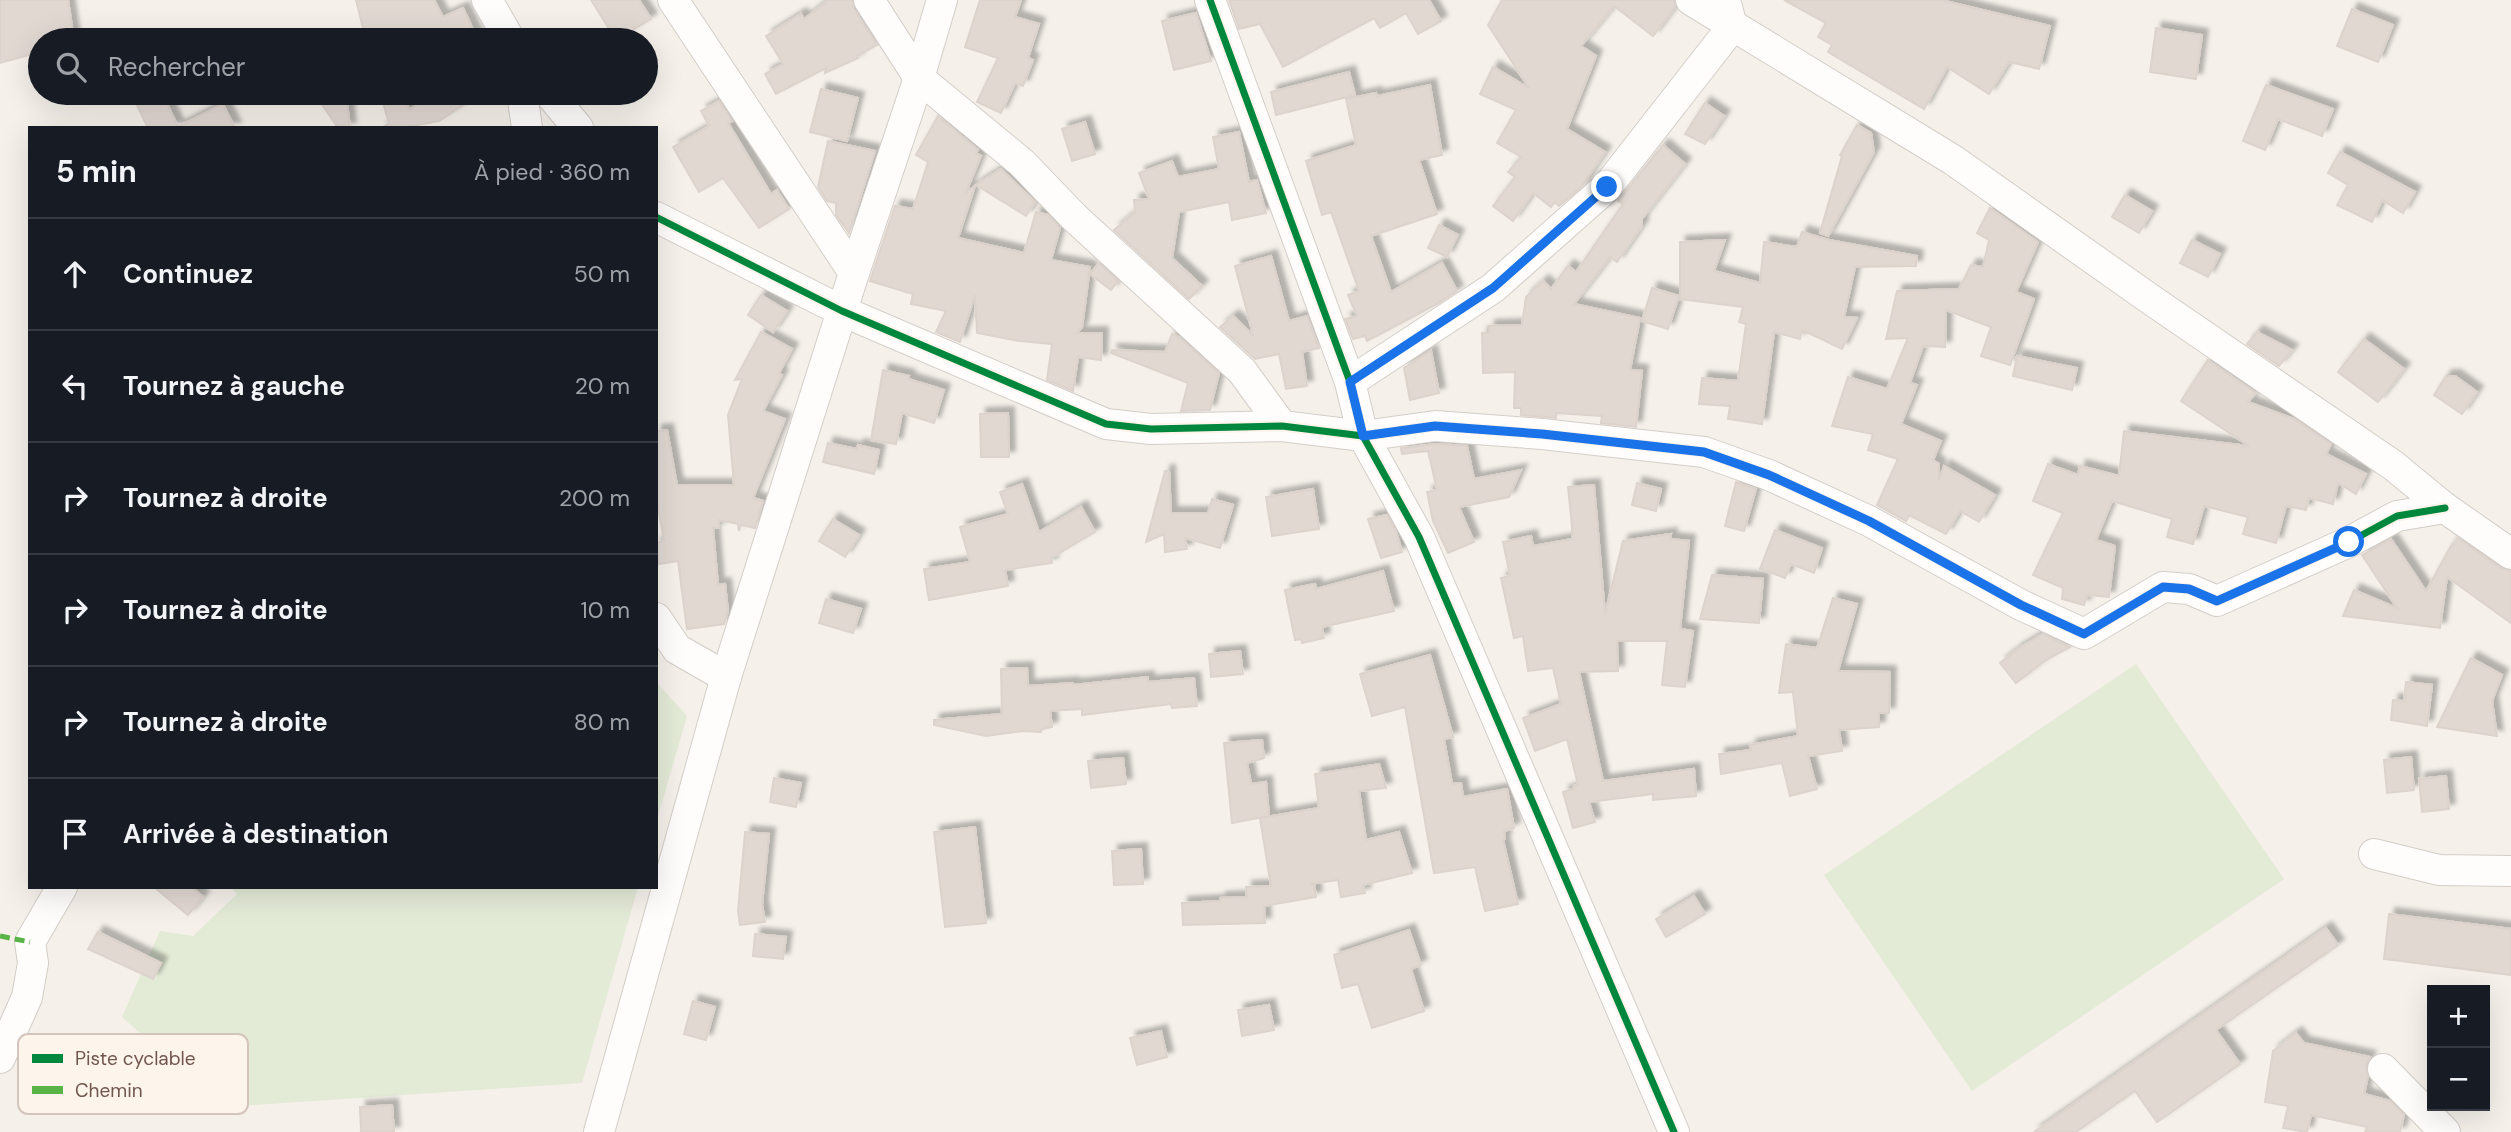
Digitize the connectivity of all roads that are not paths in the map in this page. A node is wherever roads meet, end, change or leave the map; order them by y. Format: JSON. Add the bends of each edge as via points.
{"nodes":[{"id":1,"x":487,"y":0,"type":"edge"},
{"id":2,"x":673,"y":0,"type":"edge"},
{"id":3,"x":869,"y":0,"type":"edge"},
{"id":4,"x":942,"y":0,"type":"edge"},
{"id":5,"x":1210,"y":0,"type":"edge"},
{"id":6,"x":1691,"y":0,"type":"edge"},
{"id":7,"x":1728,"y":13,"type":"edge"},
{"id":8,"x":502,"y":28,"type":"edge"},
{"id":9,"x":919,"y":78,"type":"junction"},
{"id":10,"x":524,"y":105,"type":"edge"},
{"id":11,"x":559,"y":105,"type":"edge"},
{"id":12,"x":527,"y":126,"type":"edge"},
{"id":13,"x":576,"y":126,"type":"edge"},
{"id":14,"x":658,"y":218,"type":"edge"},
{"id":15,"x":854,"y":273,"type":"junction"},
{"id":16,"x":842,"y":312,"type":"junction"},
{"id":17,"x":1350,"y":382,"type":"junction"},
{"id":18,"x":1282,"y":426,"type":"junction"},
{"id":19,"x":1363,"y":436,"type":"junction"},
{"id":20,"x":2445,"y":508,"type":"junction"},
{"id":21,"x":2511,"y":554,"type":"edge"},
{"id":22,"x":658,"y":621,"type":"edge"},
{"id":23,"x":726,"y":677,"type":"junction"},
{"id":24,"x":2374,"y":854,"type":"dead end"},
{"id":25,"x":2511,"y":871,"type":"edge"},
{"id":26,"x":61,"y":889,"type":"edge"},
{"id":27,"x":0,"y":1059,"type":"edge"},
{"id":28,"x":2383,"y":1069,"type":"dead end"},
{"id":29,"x":600,"y":1132,"type":"edge"},
{"id":30,"x":1674,"y":1132,"type":"edge"},
{"id":31,"x":2445,"y":1132,"type":"edge"}],
"edges":[{"from":1,"to":8,"type":"street"},
{"from":2,"to":15,"type":"street"},
{"from":3,"to":9,"type":"street"},
{"from":4,"to":9,"type":"street"},
{"from":5,"to":17,"type":"street"},
{"from":6,"to":7,"type":"street"},
{"from":7,"to":17,"type":"street","via":[[1607,187],[1493,288]]},
{"from":7,"to":20,"type":"street","via":[[1953,160],[2394,466]]},
{"from":9,"to":15,"type":"street"},
{"from":9,"to":18,"type":"street","via":[[1021,163],[1242,371]]},
{"from":10,"to":12,"type":"street"},
{"from":11,"to":13,"type":"street"},
{"from":14,"to":16,"type":"street"},
{"from":15,"to":16,"type":"street"},
{"from":16,"to":18,"type":"street","via":[[1106,424],[1151,429]]},
{"from":16,"to":23,"type":"street"},
{"from":17,"to":19,"type":"street"},
{"from":18,"to":19,"type":"street"},
{"from":19,"to":20,"type":"street","via":[[1435,426],[1704,452],[1769,475],[1869,521],[2021,605],[2084,634],[2163,587],[2189,589],[2217,601],[2397,516]]},
{"from":19,"to":30,"type":"street","via":[[1419,537]]},
{"from":20,"to":21,"type":"street"},
{"from":22,"to":23,"type":"street","via":[[677,649]]},
{"from":23,"to":29,"type":"street"},
{"from":24,"to":25,"type":"street","via":[[2439,870]]},
{"from":26,"to":27,"type":"street","via":[[30,942],[33,963],[27,997]]},
{"from":28,"to":31,"type":"street"}]}
